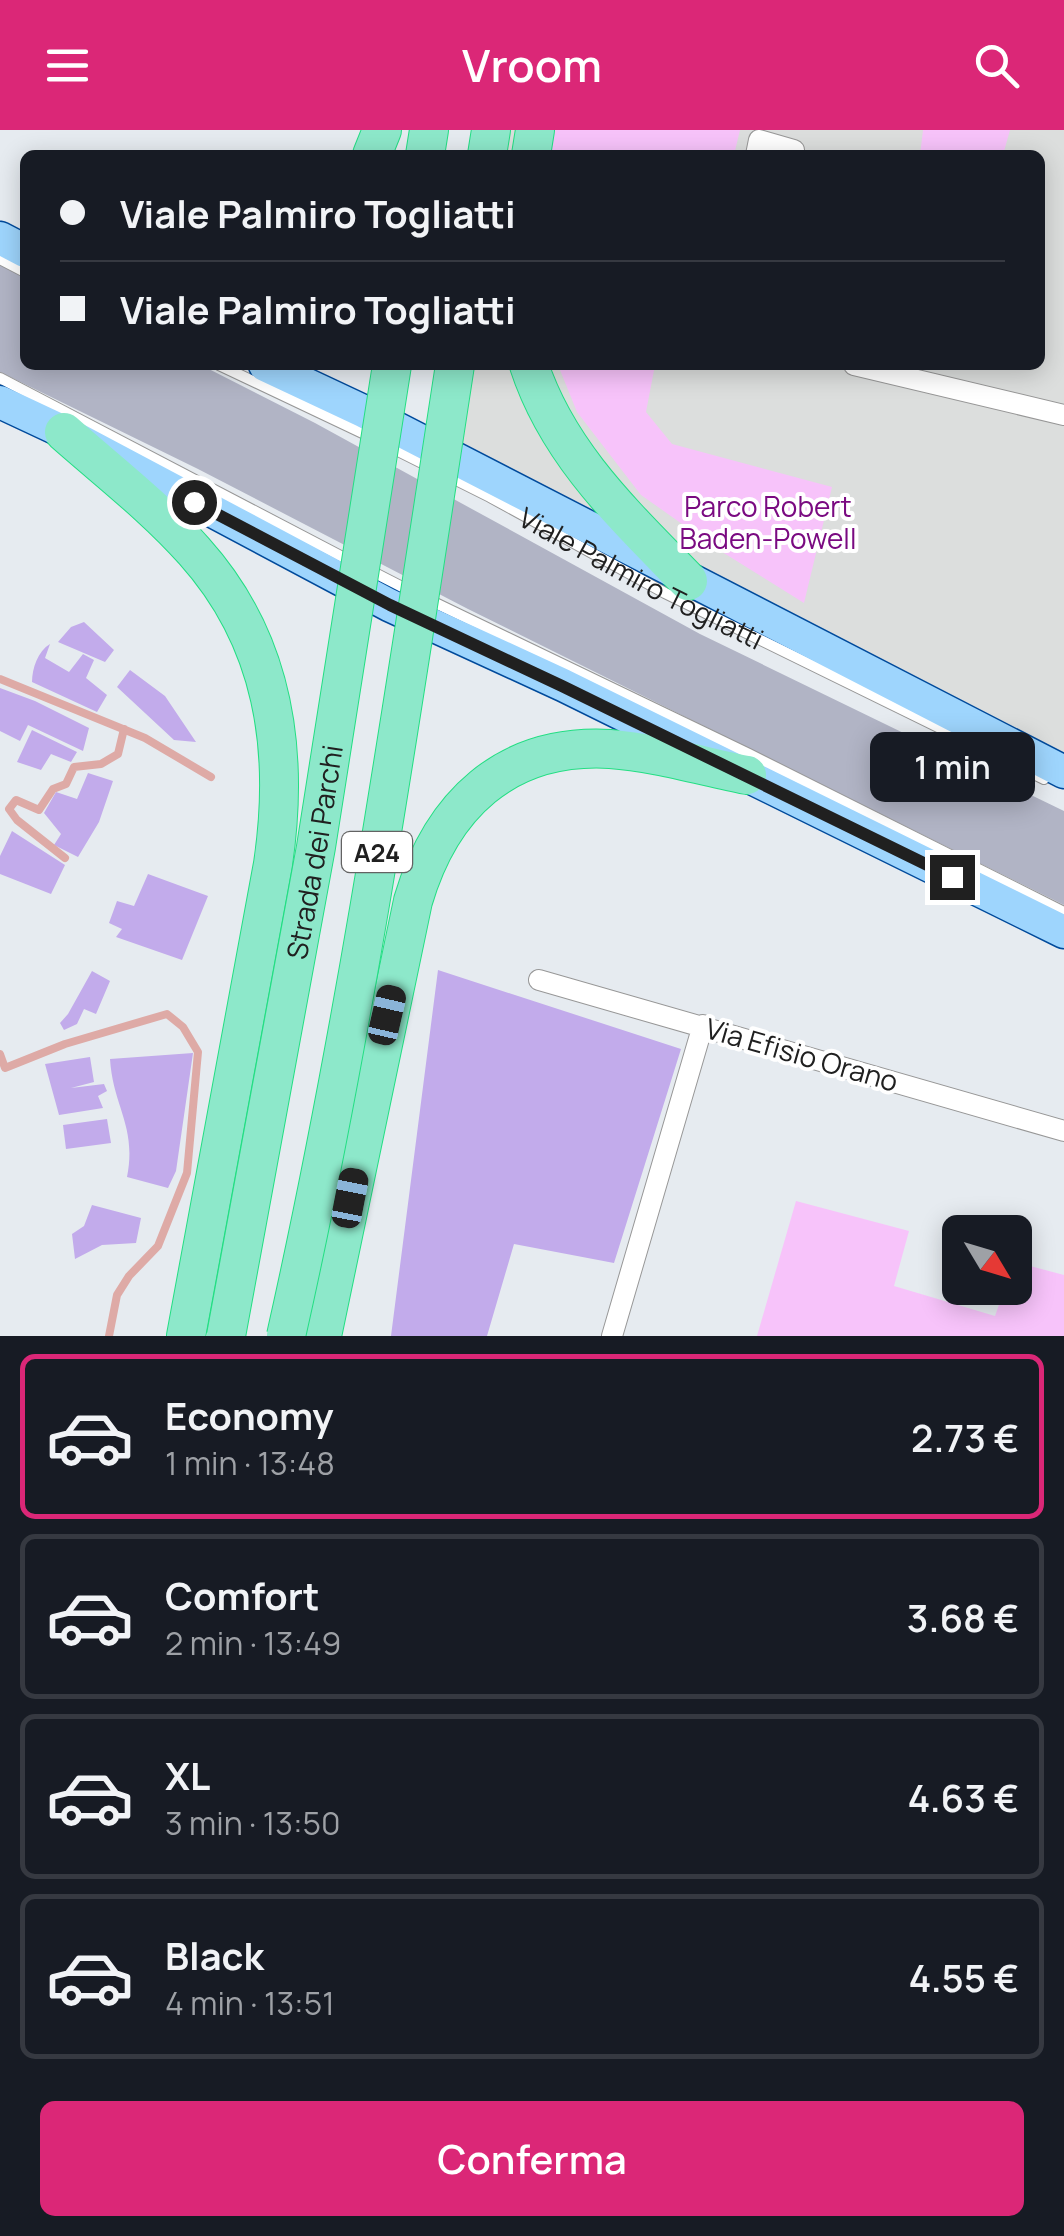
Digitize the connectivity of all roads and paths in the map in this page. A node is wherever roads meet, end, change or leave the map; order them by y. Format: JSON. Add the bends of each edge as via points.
{"nodes":[{"id":1,"x":757,"y":150,"type":"edge"},
{"id":2,"x":794,"y":150,"type":"edge"},
{"id":3,"x":229,"y":370,"type":"edge"},
{"id":4,"x":276,"y":370,"type":"edge"},
{"id":5,"x":391,"y":370,"type":"edge"},
{"id":6,"x":454,"y":370,"type":"edge"},
{"id":7,"x":531,"y":370,"type":"edge"},
{"id":8,"x":875,"y":370,"type":"edge"},
{"id":9,"x":0,"y":378,"type":"edge"},
{"id":10,"x":0,"y":402,"type":"edge"},
{"id":11,"x":1064,"y":415,"type":"edge"},
{"id":12,"x":64,"y":432,"type":"junction"},
{"id":13,"x":688,"y":581,"type":"junction"},
{"id":14,"x":1064,"y":772,"type":"edge"},
{"id":15,"x":746,"y":775,"type":"junction"},
{"id":16,"x":1064,"y":785,"type":"edge"},
{"id":17,"x":1064,"y":912,"type":"edge"},
{"id":18,"x":1064,"y":932,"type":"edge"},
{"id":19,"x":539,"y":980,"type":"dead end"},
{"id":20,"x":703,"y":1025,"type":"junction"},
{"id":21,"x":1064,"y":1131,"type":"edge"},
{"id":22,"x":186,"y":1336,"type":"edge"},
{"id":23,"x":226,"y":1336,"type":"edge"},
{"id":24,"x":286,"y":1336,"type":"edge"},
{"id":25,"x":322,"y":1336,"type":"edge"},
{"id":26,"x":612,"y":1336,"type":"edge"}],
"edges":[{"from":1,"to":2,"type":"street","via":[[760,140]]},
{"from":3,"to":16,"type":"lane","name":"Viale Palmiro Togliatti","via":[[490,496],[732,626]]},
{"from":4,"to":13,"type":"main road","name":"Viale Palmiro Togliatti"},
{"from":5,"to":23,"type":"highway","name":"Strada dei Parchi","number":"A24","bridge":true,"via":[[316,847]]},
{"from":6,"to":24,"type":"highway","number":"A24","bridge":true,"via":[[344,1044]]},
{"from":7,"to":13,"type":"highway","via":[[550,416],[588,474]]},
{"from":8,"to":11,"type":"street"},
{"from":9,"to":17,"type":"lane","via":[[468,620]]},
{"from":10,"to":12,"type":"main road"},
{"from":12,"to":15,"type":"main road","via":[[390,605]]},
{"from":12,"to":22,"type":"highway","via":[[157,513],[215,579],[256,653],[277,729],[280,802],[271,876]]},
{"from":13,"to":14,"type":"main road","name":"Viale Palmiro Togliatti"},
{"from":15,"to":18,"type":"main road"},
{"from":15,"to":25,"type":"highway","via":[[625,751],[573,750],[508,771],[452,816],[413,901]]},
{"from":19,"to":20,"type":"street","name":"Via Efisio Orano"},
{"from":20,"to":21,"type":"street","name":"Via Efisio Orano"},
{"from":20,"to":26,"type":"street"}]}
